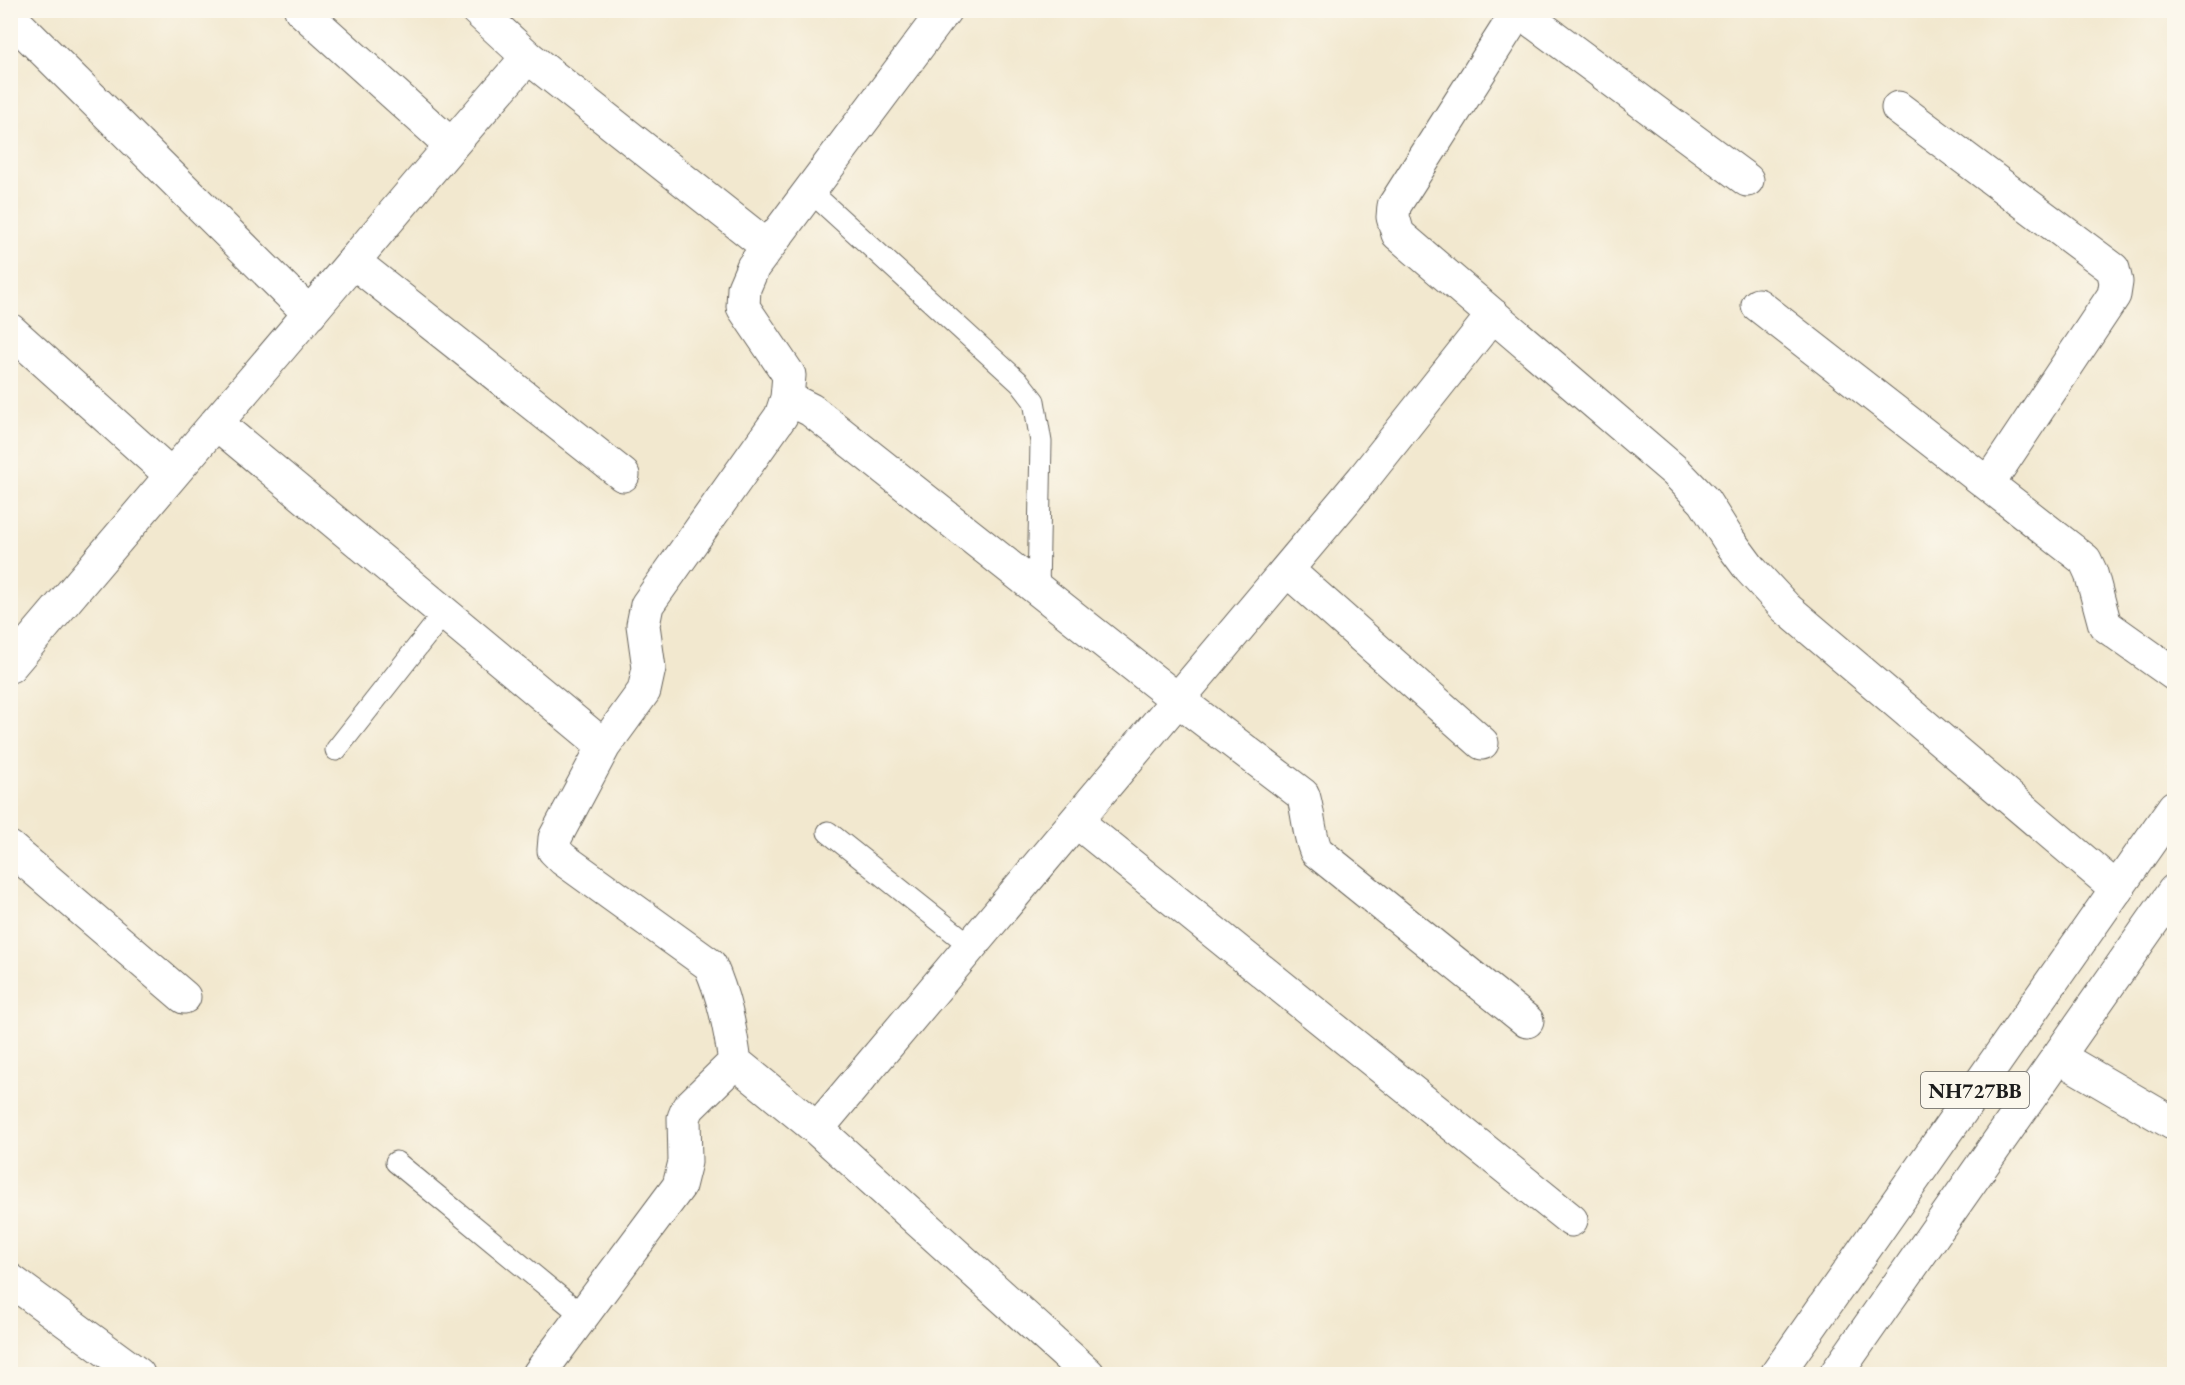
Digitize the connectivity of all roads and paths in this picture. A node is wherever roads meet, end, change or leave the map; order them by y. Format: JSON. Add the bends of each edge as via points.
{"nodes":[{"id":1,"x":301,"y":10,"type":"edge"},
{"id":2,"x":477,"y":10,"type":"edge"},
{"id":3,"x":945,"y":10,"type":"edge"},
{"id":4,"x":1519,"y":11,"type":"edge"},
{"id":5,"x":10,"y":17,"type":"edge"},
{"id":6,"x":528,"y":57,"type":"junction"},
{"id":7,"x":1898,"y":108,"type":"dead end"},
{"id":8,"x":451,"y":144,"type":"junction"},
{"id":9,"x":1747,"y":180,"type":"dead end"},
{"id":10,"x":810,"y":191,"type":"junction"},
{"id":11,"x":768,"y":247,"type":"junction"},
{"id":12,"x":354,"y":261,"type":"junction"},
{"id":13,"x":1758,"y":305,"type":"dead end"},
{"id":14,"x":310,"y":314,"type":"junction"},
{"id":15,"x":1493,"y":315,"type":"junction"},
{"id":16,"x":10,"y":330,"type":"edge"},
{"id":17,"x":788,"y":398,"type":"junction"},
{"id":18,"x":216,"y":423,"type":"junction"},
{"id":19,"x":171,"y":475,"type":"junction"},
{"id":20,"x":623,"y":475,"type":"dead end"},
{"id":21,"x":1988,"y":484,"type":"junction"},
{"id":22,"x":1287,"y":570,"type":"junction"},
{"id":23,"x":1038,"y":590,"type":"junction"},
{"id":24,"x":444,"y":613,"type":"junction"},
{"id":25,"x":12,"y":660,"type":"edge"},
{"id":26,"x":2175,"y":674,"type":"edge"},
{"id":27,"x":1178,"y":700,"type":"junction"},
{"id":28,"x":1482,"y":743,"type":"dead end"},
{"id":29,"x":604,"y":746,"type":"junction"},
{"id":30,"x":336,"y":750,"type":"dead end"},
{"id":31,"x":2175,"y":807,"type":"edge"},
{"id":32,"x":1076,"y":821,"type":"junction"},
{"id":33,"x":828,"y":832,"type":"dead end"},
{"id":34,"x":10,"y":848,"type":"edge"},
{"id":35,"x":2117,"y":889,"type":"junction"},
{"id":36,"x":2175,"y":891,"type":"edge"},
{"id":37,"x":971,"y":946,"type":"junction"},
{"id":38,"x":184,"y":997,"type":"dead end"},
{"id":39,"x":1527,"y":1021,"type":"dead end"},
{"id":40,"x":2059,"y":1057,"type":"junction"},
{"id":41,"x":735,"y":1062,"type":"junction"},
{"id":42,"x":2175,"y":1124,"type":"edge"},
{"id":43,"x":817,"y":1129,"type":"junction"},
{"id":44,"x":396,"y":1162,"type":"dead end"},
{"id":45,"x":1571,"y":1220,"type":"dead end"},
{"id":46,"x":10,"y":1280,"type":"edge"},
{"id":47,"x":583,"y":1316,"type":"junction"},
{"id":48,"x":138,"y":1374,"type":"edge"},
{"id":49,"x":539,"y":1374,"type":"edge"},
{"id":50,"x":1088,"y":1374,"type":"edge"},
{"id":51,"x":1777,"y":1374,"type":"edge"},
{"id":52,"x":1836,"y":1374,"type":"edge"}],
"edges":[{"from":1,"to":8,"type":"main road"},
{"from":2,"to":6,"type":"main road"},
{"from":3,"to":10,"type":"main road"},
{"from":4,"to":9,"type":"main road"},
{"from":4,"to":15,"type":"main road","via":[[1394,206],[1393,217],[1398,234]]},
{"from":5,"to":14,"type":"main road"},
{"from":6,"to":8,"type":"main road"},
{"from":6,"to":11,"type":"main road"},
{"from":7,"to":21,"type":"main road","via":[[2114,269],[2114,295]]},
{"from":8,"to":12,"type":"main road"},
{"from":10,"to":11,"type":"main road"},
{"from":10,"to":23,"type":"lane","via":[[1020,383],[1034,401],[1041,442]]},
{"from":11,"to":17,"type":"main road","via":[[753,267],[744,288],[742,307],[789,375]]},
{"from":12,"to":14,"type":"main road"},
{"from":12,"to":20,"type":"main road"},
{"from":13,"to":21,"type":"main road"},
{"from":14,"to":18,"type":"main road"},
{"from":15,"to":22,"type":"main road"},
{"from":15,"to":35,"type":"main road","via":[[1676,472],[1704,501],[1750,569],[1786,608]]},
{"from":16,"to":19,"type":"main road"},
{"from":17,"to":23,"type":"main road","via":[[811,410]]},
{"from":17,"to":29,"type":"main road","via":[[781,416],[647,605],[643,625],[649,668],[644,691]]},
{"from":18,"to":19,"type":"main road"},
{"from":18,"to":24,"type":"main road"},
{"from":19,"to":25,"type":"main road"},
{"from":21,"to":26,"type":"main road","via":[[2085,560],[2105,625]]},
{"from":22,"to":27,"type":"main road"},
{"from":22,"to":28,"type":"main road"},
{"from":23,"to":27,"type":"main road"},
{"from":24,"to":29,"type":"main road"},
{"from":24,"to":30,"type":"lane"},
{"from":27,"to":32,"type":"main road"},
{"from":27,"to":39,"type":"main road","via":[[1303,795],[1309,836],[1316,851]]},
{"from":29,"to":41,"type":"main road","via":[[555,838],[554,850],[710,965],[730,1027]]},
{"from":31,"to":35,"type":"main road","number":"NH727BB"},
{"from":32,"to":37,"type":"main road"},
{"from":32,"to":45,"type":"main road"},
{"from":33,"to":37,"type":"lane"},
{"from":34,"to":38,"type":"main road"},
{"from":35,"to":51,"type":"main road","number":"NH727BB"},
{"from":36,"to":40,"type":"main road","number":"NH727BB"},
{"from":37,"to":43,"type":"main road"},
{"from":40,"to":42,"type":"main road"},
{"from":40,"to":52,"type":"main road","number":"NH727BB"},
{"from":41,"to":43,"type":"main road"},
{"from":41,"to":47,"type":"main road","via":[[688,1108],[684,1118],[685,1162],[679,1186]]},
{"from":43,"to":50,"type":"main road"},
{"from":44,"to":47,"type":"lane"},
{"from":46,"to":48,"type":"main road"},
{"from":47,"to":49,"type":"main road"}]}
